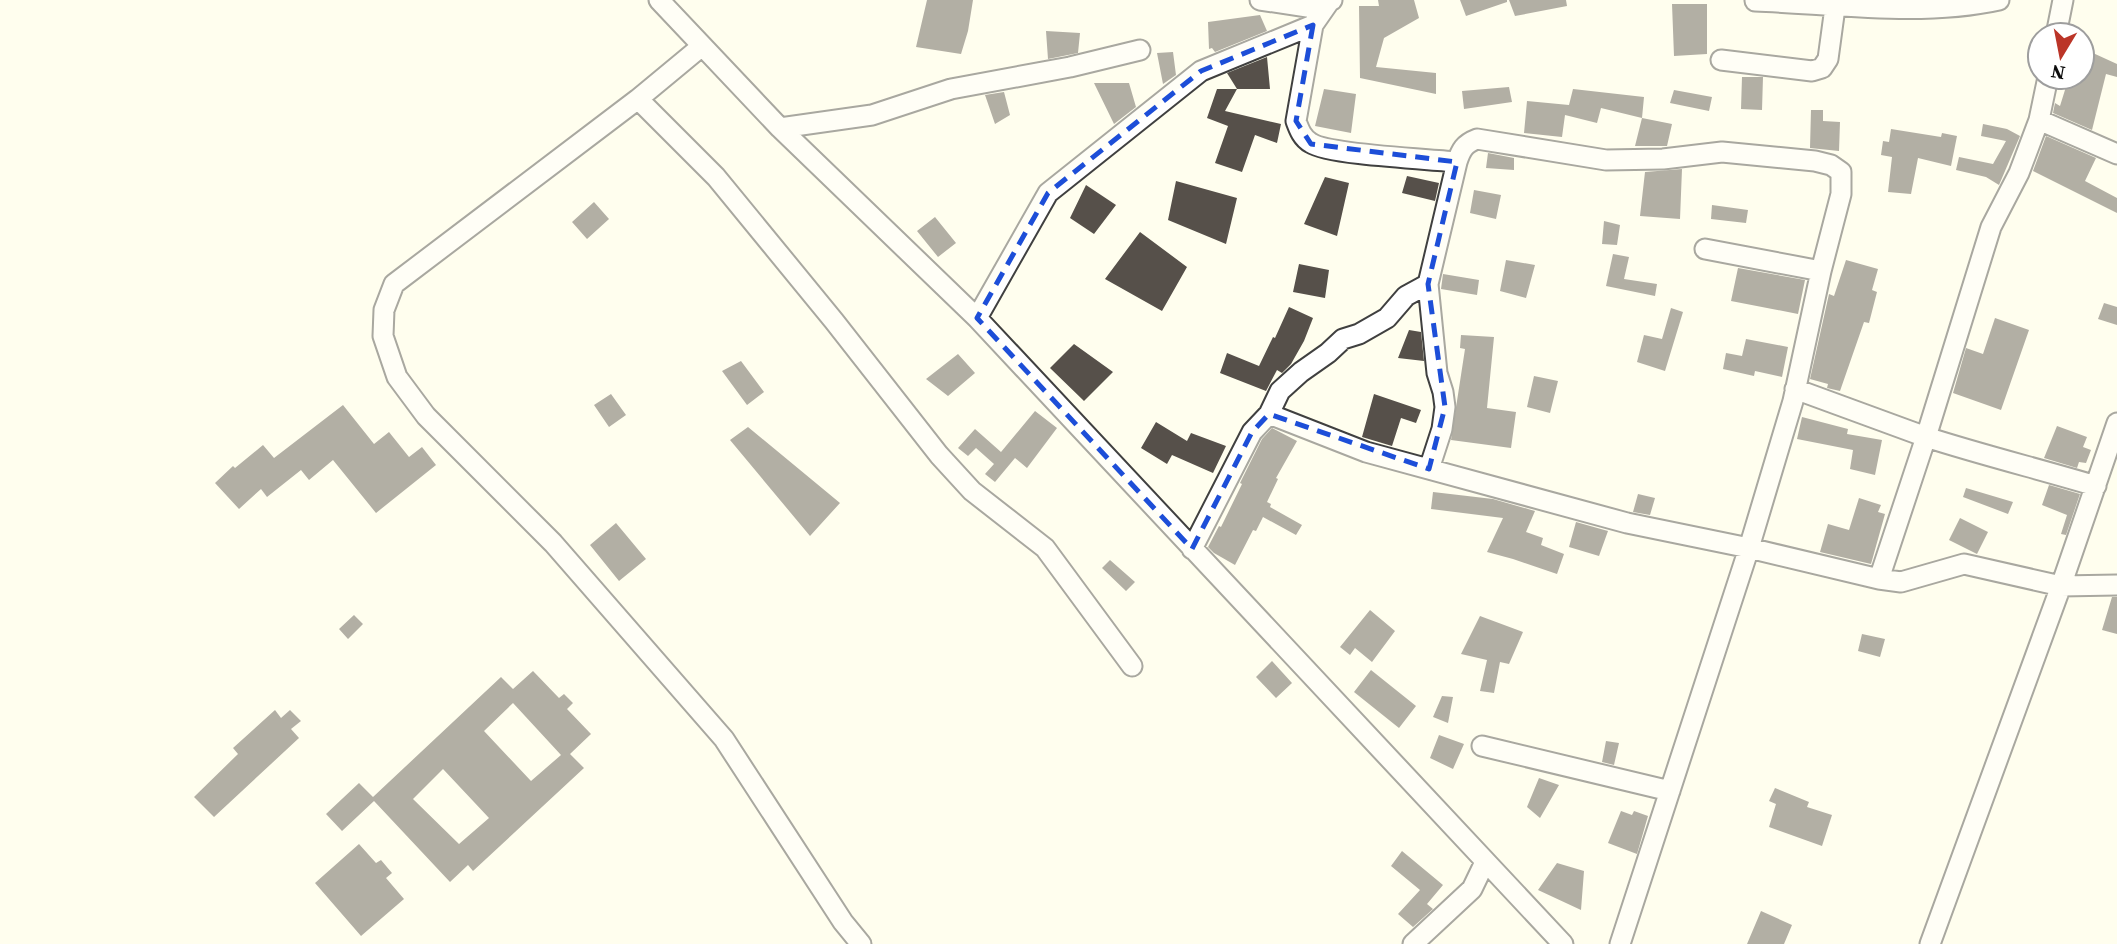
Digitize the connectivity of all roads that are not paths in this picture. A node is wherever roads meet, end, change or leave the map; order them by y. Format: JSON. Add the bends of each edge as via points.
{"nodes":[{"id":1,"x":659,"y":0,"type":"edge"},
{"id":2,"x":1260,"y":0,"type":"edge"},
{"id":3,"x":1999,"y":0,"type":"edge"},
{"id":4,"x":2063,"y":0,"type":"edge"},
{"id":5,"x":1331,"y":1,"type":"edge"},
{"id":6,"x":1755,"y":1,"type":"edge"},
{"id":7,"x":1836,"y":2,"type":"edge"},
{"id":8,"x":2059,"y":21,"type":"edge"},
{"id":9,"x":1313,"y":25,"type":"junction"},
{"id":10,"x":702,"y":46,"type":"junction"},
{"id":11,"x":1140,"y":50,"type":"dead end"},
{"id":12,"x":1721,"y":60,"type":"dead end"},
{"id":13,"x":2045,"y":91,"type":"edge"},
{"id":14,"x":638,"y":99,"type":"junction"},
{"id":15,"x":2039,"y":120,"type":"junction"},
{"id":16,"x":780,"y":128,"type":"junction"},
{"id":17,"x":2117,"y":154,"type":"edge"},
{"id":18,"x":1457,"y":162,"type":"junction"},
{"id":19,"x":1705,"y":249,"type":"dead end"},
{"id":20,"x":1821,"y":271,"type":"junction"},
{"id":21,"x":1428,"y":284,"type":"junction"},
{"id":22,"x":977,"y":318,"type":"junction"},
{"id":23,"x":1795,"y":389,"type":"junction"},
{"id":24,"x":1269,"y":414,"type":"junction"},
{"id":25,"x":2117,"y":423,"type":"edge"},
{"id":26,"x":1926,"y":437,"type":"junction"},
{"id":27,"x":1429,"y":469,"type":"junction"},
{"id":28,"x":2096,"y":486,"type":"junction"},
{"id":29,"x":1749,"y":548,"type":"junction"},
{"id":30,"x":1192,"y":549,"type":"junction"},
{"id":31,"x":1879,"y":579,"type":"junction"},
{"id":32,"x":2117,"y":585,"type":"edge"},
{"id":33,"x":2061,"y":586,"type":"junction"},
{"id":34,"x":1132,"y":666,"type":"dead end"},
{"id":35,"x":1482,"y":746,"type":"dead end"},
{"id":36,"x":1670,"y":791,"type":"junction"},
{"id":37,"x":1485,"y":862,"type":"junction"},
{"id":38,"x":1509,"y":888,"type":"junction"},
{"id":39,"x":1472,"y":889,"type":"junction"},
{"id":40,"x":861,"y":944,"type":"edge"},
{"id":41,"x":1413,"y":944,"type":"edge"},
{"id":42,"x":1563,"y":944,"type":"edge"},
{"id":43,"x":1620,"y":944,"type":"edge"},
{"id":44,"x":1930,"y":944,"type":"edge"}],
"edges":[{"from":1,"to":10,"type":"street"},
{"from":2,"to":5,"type":"street","via":[[1314,8]]},
{"from":3,"to":7,"type":"street","via":[[1909,9]]},
{"from":4,"to":8,"type":"street"},
{"from":5,"to":9,"type":"street"},
{"from":6,"to":7,"type":"street"},
{"from":7,"to":12,"type":"street","via":[[1828,59],[1822,68],[1812,71]]},
{"from":9,"to":18,"type":"street","via":[[1296,121],[1311,144]]},
{"from":9,"to":22,"type":"street","via":[[1201,71],[1048,193]]},
{"from":10,"to":14,"type":"street"},
{"from":10,"to":16,"type":"street"},
{"from":11,"to":16,"type":"street","via":[[951,89],[872,115]]},
{"from":13,"to":15,"type":"street"},
{"from":14,"to":34,"type":"street","via":[[716,177],[947,464],[972,491],[1045,548]]},
{"from":14,"to":40,"type":"street","via":[[394,284],[384,310],[383,336],[397,377],[426,416],[553,543],[724,739]]},
{"from":15,"to":17,"type":"street"},
{"from":15,"to":26,"type":"street","via":[[1991,227]]},
{"from":16,"to":22,"type":"street"},
{"from":18,"to":20,"type":"street","via":[[1462,148],[1477,139],[1606,160],[1722,152],[1832,165],[1842,172],[1842,181]]},
{"from":18,"to":21,"type":"street"},
{"from":19,"to":20,"type":"street"},
{"from":20,"to":23,"type":"street"},
{"from":21,"to":24,"type":"street","via":[[1406,296],[1387,318],[1343,339],[1301,372],[1280,391]]},
{"from":21,"to":27,"type":"street","via":[[1445,407],[1443,429]]},
{"from":22,"to":30,"type":"street"},
{"from":23,"to":26,"type":"street"},
{"from":23,"to":29,"type":"street"},
{"from":24,"to":27,"type":"street","via":[[1366,452]]},
{"from":24,"to":30,"type":"street","via":[[1252,432]]},
{"from":25,"to":28,"type":"street"},
{"from":26,"to":28,"type":"street"},
{"from":26,"to":31,"type":"street"},
{"from":27,"to":29,"type":"street","via":[[1627,523]]},
{"from":28,"to":33,"type":"street"},
{"from":29,"to":31,"type":"street"},
{"from":29,"to":36,"type":"street"},
{"from":30,"to":37,"type":"street"},
{"from":31,"to":33,"type":"street","via":[[1901,582],[1964,564]]},
{"from":32,"to":33,"type":"street"},
{"from":33,"to":44,"type":"street"},
{"from":35,"to":36,"type":"street"},
{"from":36,"to":43,"type":"street"},
{"from":37,"to":38,"type":"street"},
{"from":37,"to":39,"type":"street"},
{"from":38,"to":39,"type":"street"},
{"from":38,"to":42,"type":"street"},
{"from":39,"to":41,"type":"street"}]}
